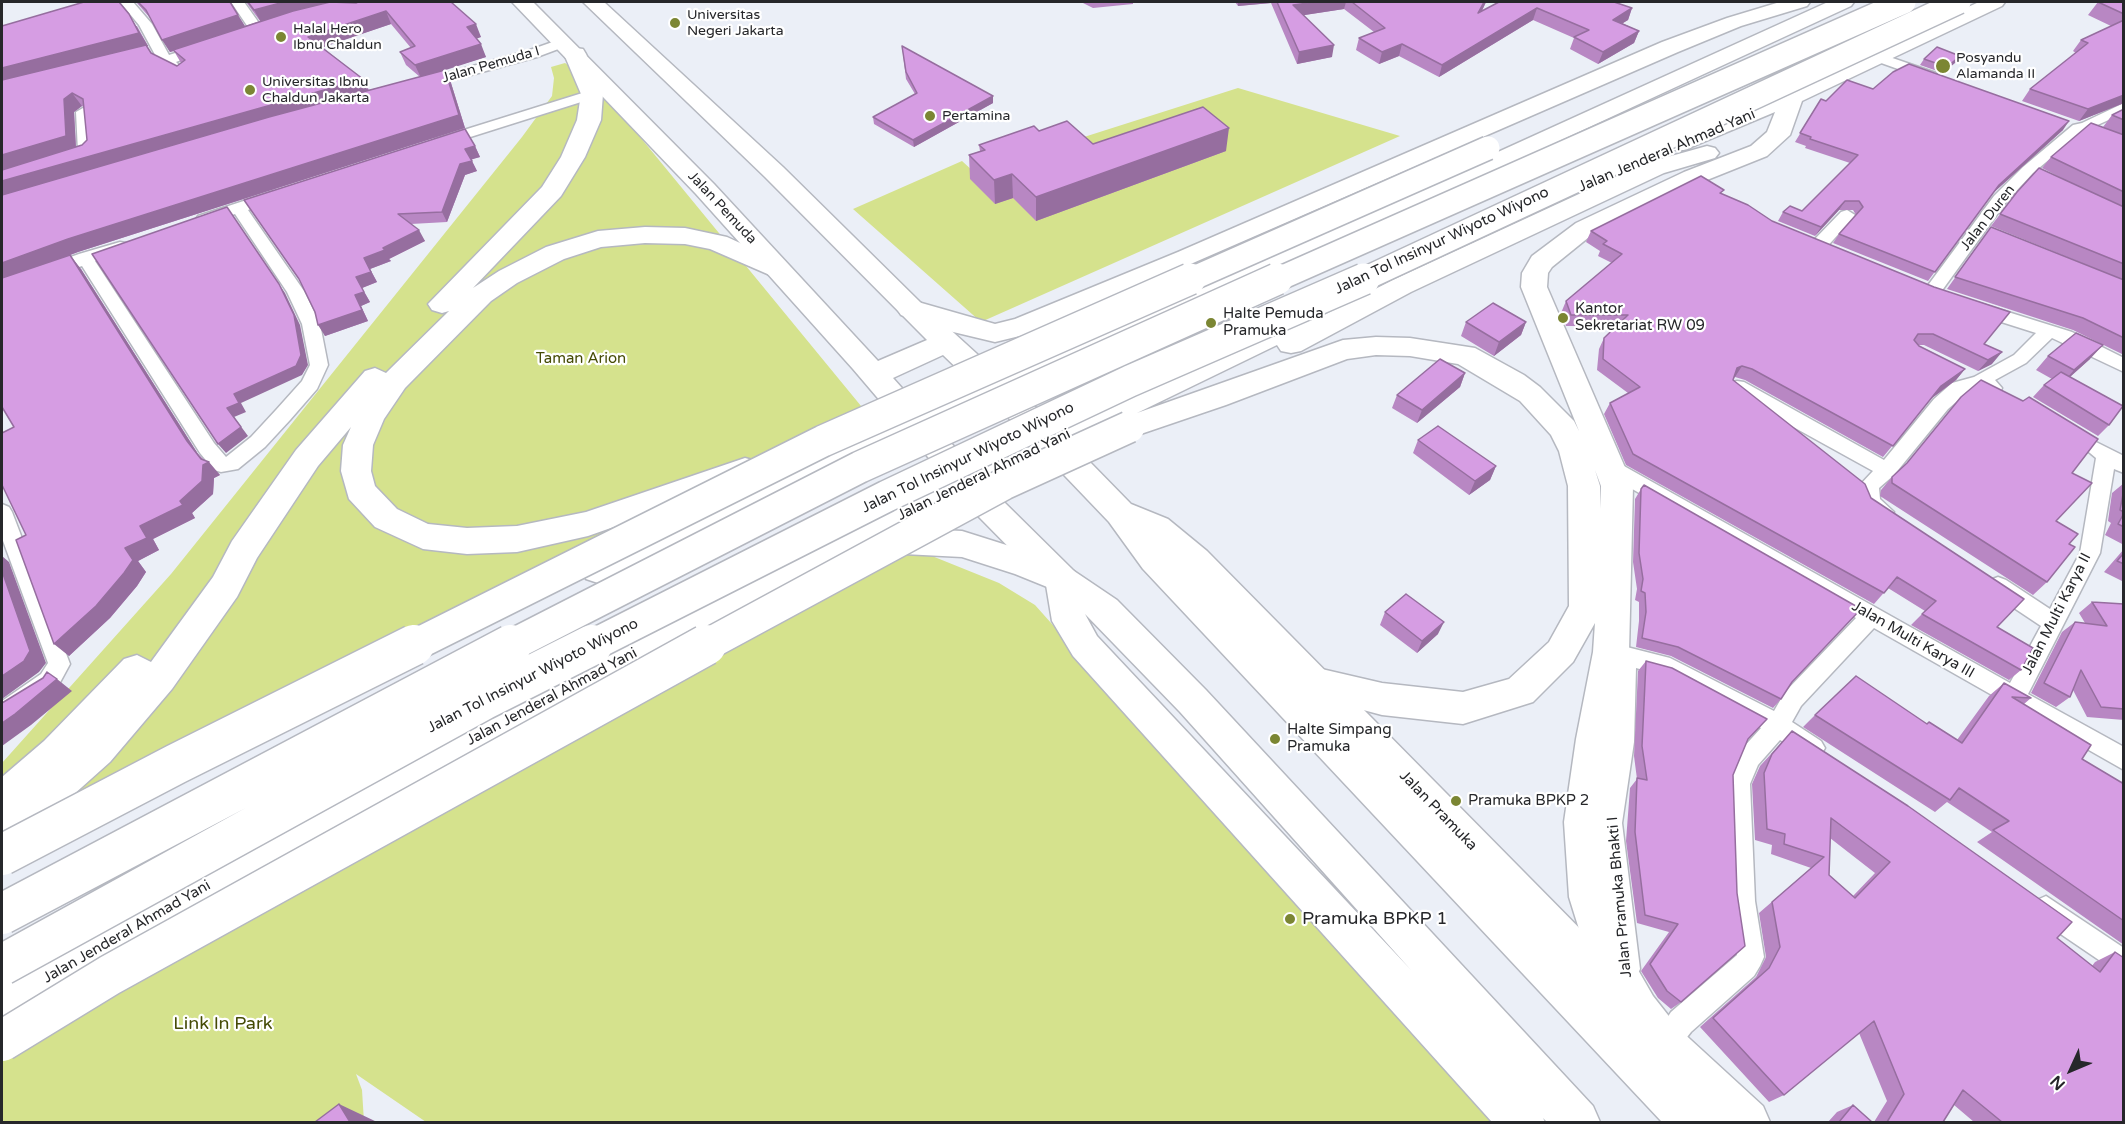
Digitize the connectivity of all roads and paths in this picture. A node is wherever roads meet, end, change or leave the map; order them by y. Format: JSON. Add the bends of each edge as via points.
{"nodes":[{"id":1,"x":127,"y":2,"type":"edge"},
{"id":2,"x":238,"y":2,"type":"edge"},
{"id":3,"x":522,"y":2,"type":"edge"},
{"id":4,"x":593,"y":2,"type":"edge"},
{"id":5,"x":1844,"y":2,"type":"edge"},
{"id":6,"x":1904,"y":2,"type":"edge"},
{"id":7,"x":1959,"y":2,"type":"edge"},
{"id":8,"x":1995,"y":2,"type":"edge"},
{"id":9,"x":1804,"y":10,"type":"edge"},
{"id":10,"x":257,"y":30,"type":"edge"},
{"id":11,"x":218,"y":43,"type":"edge"},
{"id":12,"x":570,"y":48,"type":"junction"},
{"id":13,"x":156,"y":54,"type":"junction"},
{"id":14,"x":1875,"y":56,"type":"junction"},
{"id":15,"x":184,"y":73,"type":"edge"},
{"id":16,"x":1946,"y":81,"type":"edge"},
{"id":17,"x":400,"y":90,"type":"edge"},
{"id":18,"x":592,"y":94,"type":"junction"},
{"id":19,"x":1784,"y":101,"type":"junction"},
{"id":20,"x":2124,"y":107,"type":"edge"},
{"id":21,"x":82,"y":112,"type":"edge"},
{"id":22,"x":2059,"y":121,"type":"edge"},
{"id":23,"x":2082,"y":127,"type":"junction"},
{"id":24,"x":2105,"y":136,"type":"edge"},
{"id":25,"x":426,"y":146,"type":"edge"},
{"id":26,"x":55,"y":164,"type":"edge"},
{"id":27,"x":2028,"y":170,"type":"junction"},
{"id":28,"x":2045,"y":178,"type":"edge"},
{"id":29,"x":294,"y":189,"type":"edge"},
{"id":30,"x":238,"y":207,"type":"junction"},
{"id":31,"x":1847,"y":215,"type":"dead end"},
{"id":32,"x":183,"y":226,"type":"edge"},
{"id":33,"x":1799,"y":238,"type":"edge"},
{"id":34,"x":140,"y":240,"type":"edge"},
{"id":35,"x":1818,"y":246,"type":"junction"},
{"id":36,"x":1836,"y":253,"type":"edge"},
{"id":37,"x":85,"y":258,"type":"junction"},
{"id":38,"x":779,"y":271,"type":"junction"},
{"id":39,"x":1912,"y":284,"type":"edge"},
{"id":40,"x":2,"y":288,"type":"edge"},
{"id":41,"x":1932,"y":292,"type":"junction"},
{"id":42,"x":911,"y":309,"type":"junction"},
{"id":43,"x":2049,"y":330,"type":"junction"},
{"id":44,"x":947,"y":342,"type":"junction"},
{"id":45,"x":2124,"y":366,"type":"edge"},
{"id":46,"x":1960,"y":372,"type":"edge"},
{"id":47,"x":873,"y":375,"type":"junction"},
{"id":48,"x":1983,"y":383,"type":"junction"},
{"id":49,"x":993,"y":385,"type":"junction"},
{"id":50,"x":1737,"y":387,"type":"edge"},
{"id":51,"x":2011,"y":397,"type":"edge"},
{"id":52,"x":913,"y":422,"type":"junction"},
{"id":53,"x":1129,"y":427,"type":"junction"},
{"id":54,"x":2077,"y":436,"type":"edge"},
{"id":55,"x":823,"y":441,"type":"junction"},
{"id":56,"x":1052,"y":441,"type":"junction"},
{"id":57,"x":2115,"y":460,"type":"edge"},
{"id":58,"x":1887,"y":470,"type":"junction"},
{"id":59,"x":1596,"y":476,"type":"junction"},
{"id":60,"x":968,"y":483,"type":"junction"},
{"id":61,"x":2,"y":512,"type":"edge"},
{"id":62,"x":1120,"y":513,"type":"junction"},
{"id":63,"x":1899,"y":522,"type":"edge"},
{"id":64,"x":851,"y":540,"type":"junction"},
{"id":65,"x":244,"y":550,"type":"junction"},
{"id":66,"x":1986,"y":579,"type":"edge"},
{"id":67,"x":1062,"y":580,"type":"junction"},
{"id":68,"x":1872,"y":616,"type":"junction"},
{"id":69,"x":2055,"y":623,"type":"junction"},
{"id":70,"x":1620,"y":653,"type":"junction"},
{"id":71,"x":1313,"y":682,"type":"junction"},
{"id":72,"x":2014,"y":698,"type":"junction"},
{"id":73,"x":2,"y":713,"type":"edge"},
{"id":74,"x":1778,"y":726,"type":"junction"},
{"id":75,"x":2124,"y":760,"type":"edge"},
{"id":76,"x":1837,"y":764,"type":"edge"},
{"id":77,"x":7,"y":792,"type":"edge"},
{"id":78,"x":2,"y":833,"type":"edge"},
{"id":79,"x":2,"y":855,"type":"edge"},
{"id":80,"x":2,"y":876,"type":"edge"},
{"id":81,"x":2024,"y":894,"type":"edge"},
{"id":82,"x":2,"y":914,"type":"edge"},
{"id":83,"x":2124,"y":964,"type":"edge"},
{"id":84,"x":2,"y":965,"type":"edge"},
{"id":85,"x":2,"y":1005,"type":"edge"},
{"id":86,"x":2,"y":1041,"type":"edge"},
{"id":87,"x":1664,"y":1044,"type":"junction"},
{"id":88,"x":1522,"y":1122,"type":"edge"},
{"id":89,"x":1577,"y":1122,"type":"edge"},
{"id":90,"x":1694,"y":1122,"type":"edge"},
{"id":91,"x":1747,"y":1122,"type":"edge"}],
"edges":[{"from":1,"to":13,"type":"street","via":[[145,24]]},
{"from":2,"to":10,"type":"street"},
{"from":3,"to":12,"type":"main road","name":"Jalan Pemuda"},
{"from":4,"to":42,"type":"main road","via":[[774,172]]},
{"from":5,"to":9,"type":"main road"},
{"from":6,"to":82,"type":"main road","name":"Jalan Tol Insinyur Wiyoto Wiyono","bridge":true,"via":[[860,467],[509,646]]},
{"from":7,"to":84,"type":"main road","name":"Jalan Tol Insinyur Wiyoto Wiyono","bridge":true,"via":[[887,496],[483,700]]},
{"from":8,"to":14,"type":"main road","name":"Jalan Jenderal Ahmad Yani"},
{"from":9,"to":42,"type":"main road","via":[[1734,22],[1022,327],[995,333]]},
{"from":9,"to":49,"type":"main road","via":[[1375,217]]},
{"from":9,"to":55,"type":"main road","bridge":true,"via":[[1789,21],[1488,148]]},
{"from":11,"to":13,"type":"street"},
{"from":12,"to":17,"type":"street","name":"Jalan Pemuda I","via":[[532,54]]},
{"from":12,"to":18,"type":"main road"},
{"from":12,"to":38,"type":"main road","name":"Jalan Pemuda"},
{"from":13,"to":15,"type":"street"},
{"from":14,"to":16,"type":"street"},
{"from":14,"to":19,"type":"main road","name":"Jalan Jenderal Ahmad Yani"},
{"from":18,"to":25,"type":"street"},
{"from":18,"to":65,"type":"main road","via":[[590,120],[552,191],[417,329],[307,458]]},
{"from":19,"to":53,"type":"main road","via":[[1753,131],[1717,150],[1655,168],[1402,286]]},
{"from":19,"to":56,"type":"main road","name":"Jalan Jenderal Ahmad Yani","via":[[1633,163]]},
{"from":19,"to":59,"type":"main road","via":[[1778,135],[1759,151],[1701,181],[1585,228],[1541,262],[1535,273],[1534,287]]},
{"from":20,"to":23,"type":"street","name":"Jalan Duren"},
{"from":21,"to":26,"type":"street","via":[[86,153]]},
{"from":22,"to":23,"type":"street"},
{"from":23,"to":24,"type":"street"},
{"from":23,"to":27,"type":"street","name":"Jalan Duren"},
{"from":27,"to":28,"type":"street"},
{"from":27,"to":41,"type":"street","name":"Jalan Duren","via":[[2000,199],[1984,231]]},
{"from":29,"to":30,"type":"street"},
{"from":30,"to":32,"type":"street"},
{"from":30,"to":37,"type":"street","via":[[295,291],[311,324],[320,365],[310,384],[283,415],[231,464],[221,465],[207,448]]},
{"from":31,"to":35,"type":"street"},
{"from":33,"to":35,"type":"street"},
{"from":34,"to":37,"type":"street"},
{"from":35,"to":36,"type":"street"},
{"from":37,"to":40,"type":"street"},
{"from":38,"to":47,"type":"main road","name":"Jalan Pemuda"},
{"from":38,"to":55,"type":"main road","bridge":true,"via":[[718,243],[685,236],[645,235],[598,239],[555,253],[508,277],[481,295],[441,333],[395,381],[370,416],[358,445],[356,471],[360,491],[386,518],[423,536],[467,541],[517,539],[588,524]]},
{"from":39,"to":41,"type":"street"},
{"from":41,"to":43,"type":"street"},
{"from":42,"to":44,"type":"main road"},
{"from":43,"to":45,"type":"street","via":[[2079,341]]},
{"from":43,"to":48,"type":"street","via":[[2020,359],[1982,379]]},
{"from":44,"to":47,"type":"main road"},
{"from":44,"to":49,"type":"main road"},
{"from":46,"to":48,"type":"street"},
{"from":47,"to":52,"type":"main road","name":"Jalan Pemuda"},
{"from":48,"to":51,"type":"street"},
{"from":48,"to":58,"type":"street","via":[[1968,383],[1941,404]]},
{"from":49,"to":52,"type":"main road"},
{"from":49,"to":56,"type":"main road","name":"Jalan Pramuka"},
{"from":50,"to":58,"type":"street"},
{"from":52,"to":60,"type":"main road"},
{"from":52,"to":80,"type":"main road","via":[[529,602]]},
{"from":53,"to":59,"type":"main road","via":[[1343,350],[1376,346],[1442,350],[1499,372],[1530,394],[1563,429],[1574,451]]},
{"from":53,"to":86,"type":"main road","bridge":true,"via":[[1004,484],[547,730],[119,970]]},
{"from":54,"to":57,"type":"street"},
{"from":55,"to":79,"type":"main road","bridge":true},
{"from":56,"to":60,"type":"main road","name":"Jalan Jenderal Ahmad Yani"},
{"from":56,"to":62,"type":"main road","name":"Jalan Pramuka"},
{"from":57,"to":69,"type":"street","name":"Jalan Multi Karya II","via":[[2090,553]]},
{"from":58,"to":63,"type":"street","via":[[1869,486],[1868,497]]},
{"from":59,"to":68,"type":"street","name":"Jalan Multi Karya III"},
{"from":59,"to":70,"type":"main road","via":[[1617,486]]},
{"from":59,"to":71,"type":"main road","via":[[1586,607],[1561,652],[1520,691],[1462,708],[1382,699]]},
{"from":60,"to":64,"type":"main road","name":"Jalan Jenderal Ahmad Yani"},
{"from":60,"to":67,"type":"main road"},
{"from":61,"to":73,"type":"street","via":[[59,664],[49,681]]},
{"from":62,"to":71,"type":"main road","name":"Jalan Pramuka","via":[[1157,528],[1178,545]]},
{"from":62,"to":90,"type":"main road","name":"Jalan Pramuka","via":[[1155,560]]},
{"from":64,"to":67,"type":"main road","via":[[962,544]]},
{"from":64,"to":85,"type":"main road","name":"Jalan Jenderal Ahmad Yani","via":[[531,706],[120,934]]},
{"from":65,"to":77,"type":"main road","via":[[207,583],[107,704]]},
{"from":65,"to":78,"type":"main road","via":[[225,587],[159,678],[107,740]]},
{"from":66,"to":69,"type":"street"},
{"from":67,"to":88,"type":"main road","via":[[1069,621],[1085,646]]},
{"from":67,"to":89,"type":"main road","via":[[1105,610],[1193,701]]},
{"from":68,"to":72,"type":"street","name":"Jalan Multi Karya III"},
{"from":68,"to":74,"type":"street","via":[[1793,699]]},
{"from":69,"to":72,"type":"street","name":"Jalan Multi Karya II"},
{"from":70,"to":74,"type":"street","via":[[1670,668]]},
{"from":70,"to":87,"type":"main road","via":[[1594,739],[1583,822],[1589,897],[1608,959],[1629,997]]},
{"from":71,"to":87,"type":"main road","name":"Jalan Pramuka"},
{"from":72,"to":75,"type":"street","name":"Jalan Multi Karya III"},
{"from":74,"to":76,"type":"street"},
{"from":74,"to":87,"type":"street","via":[[1749,758],[1738,783],[1742,901],[1751,957],[1745,967],[1681,1022]]},
{"from":81,"to":83,"type":"street"},
{"from":87,"to":90,"type":"main road"},
{"from":87,"to":91,"type":"main road","name":"Jalan Pramuka"}]}
